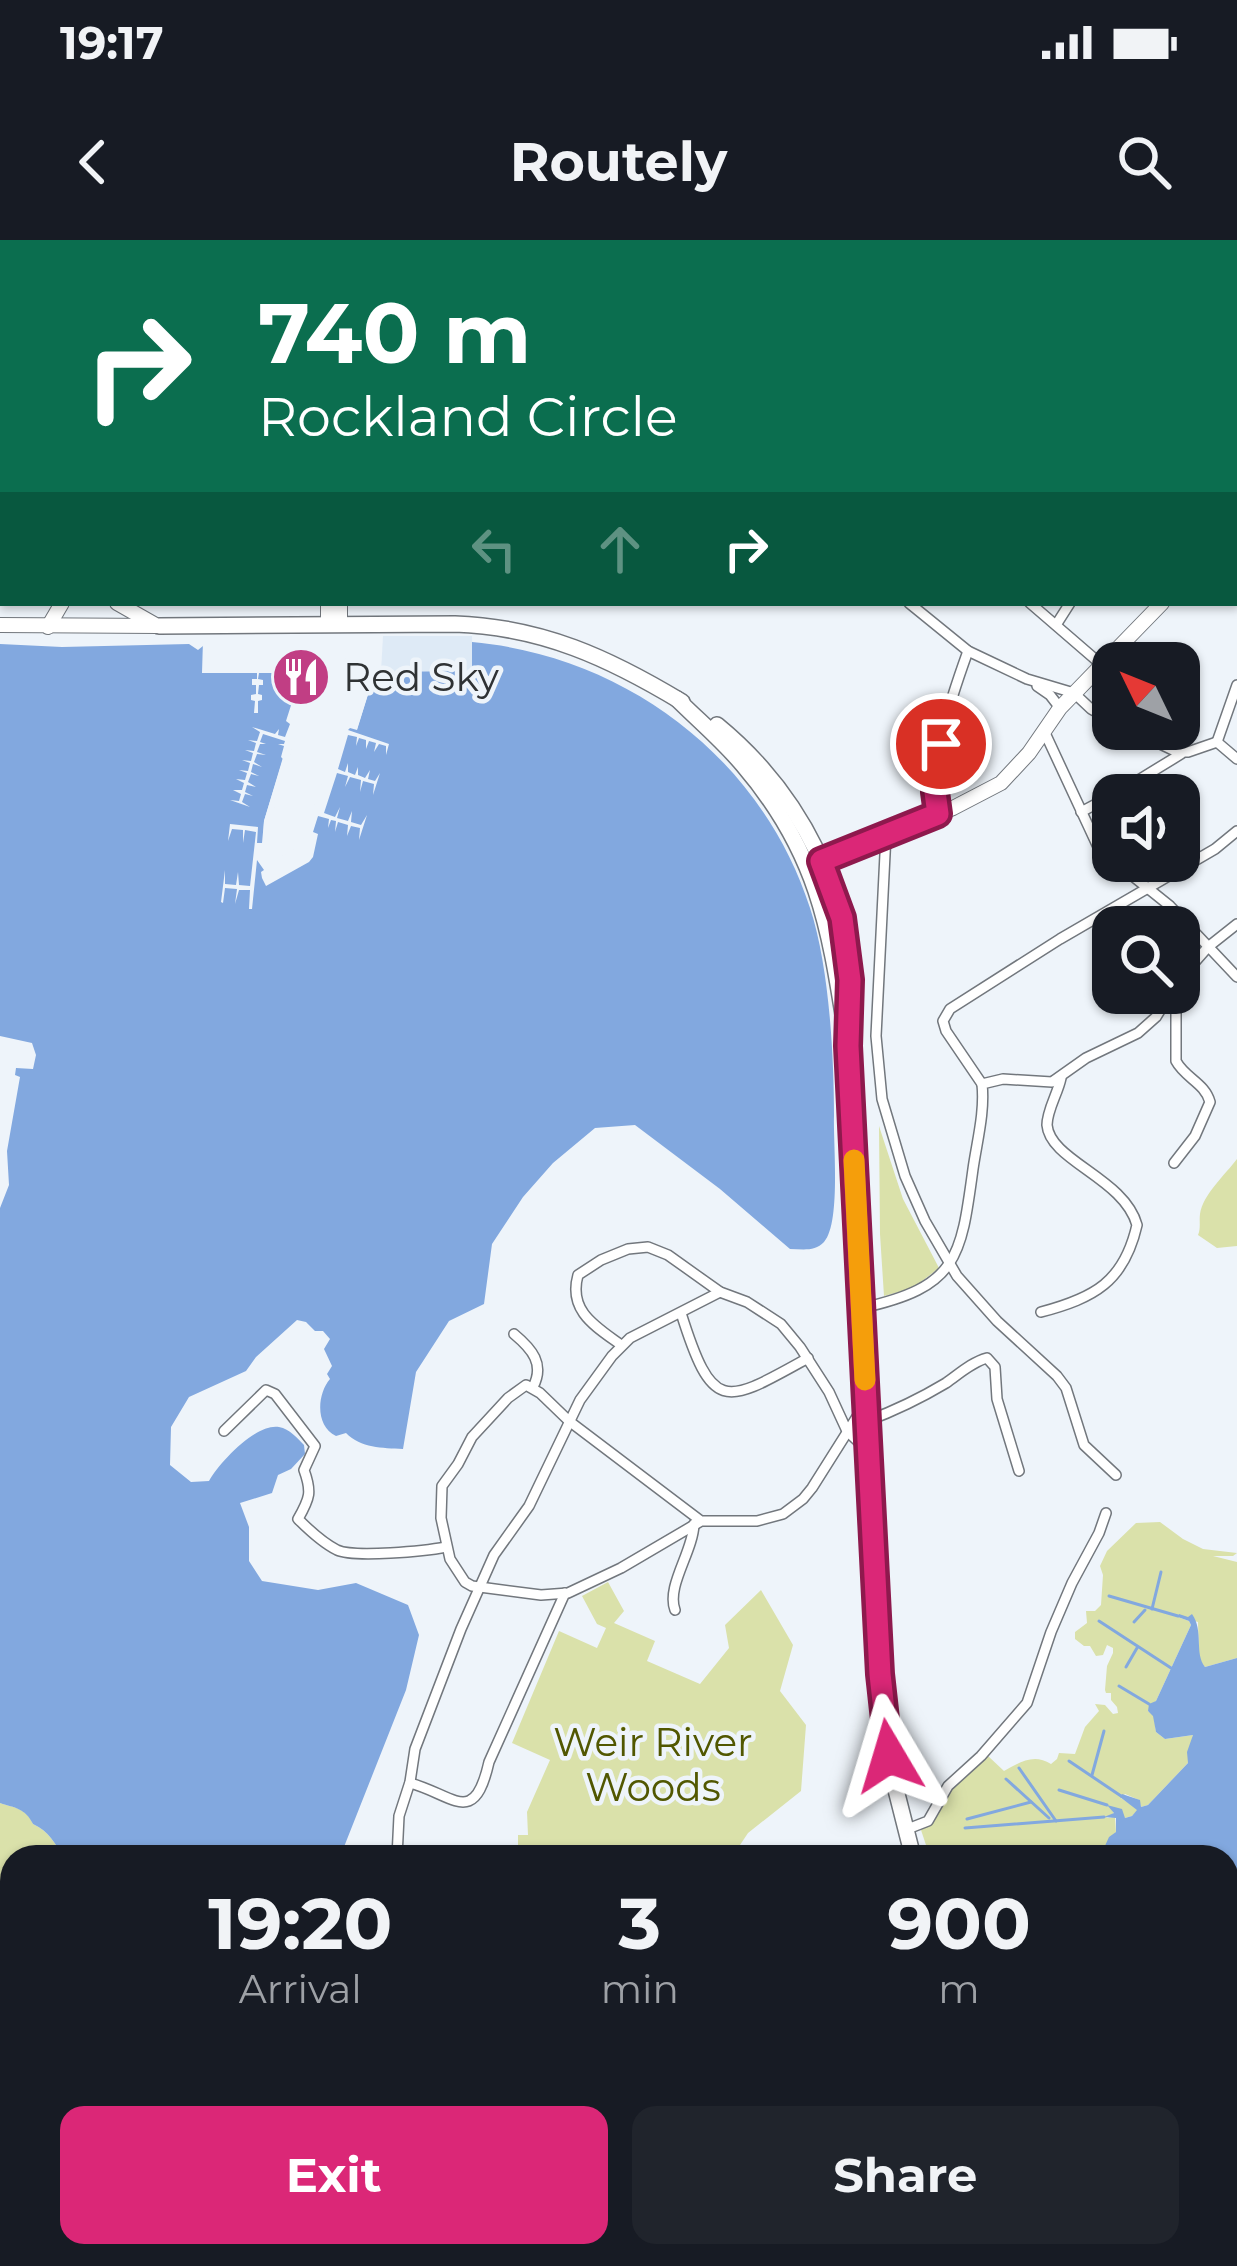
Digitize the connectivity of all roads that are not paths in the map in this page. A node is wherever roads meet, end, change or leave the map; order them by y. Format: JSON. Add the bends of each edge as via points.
{"nodes":[{"id":1,"x":60,"y":606,"type":"edge"},
{"id":2,"x":122,"y":606,"type":"edge"},
{"id":3,"x":329,"y":606,"type":"edge"},
{"id":4,"x":339,"y":606,"type":"edge"},
{"id":5,"x":913,"y":606,"type":"edge"},
{"id":6,"x":1034,"y":606,"type":"edge"},
{"id":7,"x":1068,"y":606,"type":"edge"},
{"id":8,"x":1159,"y":606,"type":"edge"},
{"id":9,"x":0,"y":625,"type":"edge"},
{"id":10,"x":334,"y":625,"type":"junction"},
{"id":11,"x":1056,"y":625,"type":"junction"},
{"id":12,"x":159,"y":626,"type":"junction"},
{"id":13,"x":48,"y":627,"type":"junction"},
{"id":14,"x":1125,"y":642,"type":"edge"},
{"id":15,"x":968,"y":651,"type":"junction"},
{"id":16,"x":1092,"y":657,"type":"edge"},
{"id":17,"x":1092,"y":676,"type":"edge"},
{"id":18,"x":1027,"y":679,"type":"junction"},
{"id":19,"x":1237,"y":685,"type":"edge"},
{"id":20,"x":1074,"y":693,"type":"junction"},
{"id":21,"x":1060,"y":708,"type":"junction"},
{"id":22,"x":1092,"y":710,"type":"edge"},
{"id":23,"x":1045,"y":733,"type":"junction"},
{"id":24,"x":1217,"y":742,"type":"junction"},
{"id":25,"x":1170,"y":750,"type":"edge"},
{"id":26,"x":1183,"y":753,"type":"junction"},
{"id":27,"x":1237,"y":760,"type":"edge"},
{"id":28,"x":1148,"y":774,"type":"edge"},
{"id":29,"x":1092,"y":806,"type":"edge"},
{"id":30,"x":1081,"y":812,"type":"junction"},
{"id":31,"x":938,"y":814,"type":"junction"},
{"id":32,"x":1237,"y":831,"type":"edge"},
{"id":33,"x":886,"y":834,"type":"junction"},
{"id":34,"x":815,"y":864,"type":"junction"},
{"id":35,"x":1148,"y":887,"type":"junction"},
{"id":36,"x":1237,"y":924,"type":"edge"},
{"id":37,"x":1208,"y":946,"type":"junction"},
{"id":38,"x":1200,"y":955,"type":"edge"},
{"id":39,"x":1237,"y":977,"type":"edge"},
{"id":40,"x":1158,"y":1014,"type":"edge"},
{"id":41,"x":1175,"y":1014,"type":"edge"},
{"id":42,"x":1061,"y":1078,"type":"junction"},
{"id":43,"x":982,"y":1084,"type":"junction"},
{"id":44,"x":1174,"y":1163,"type":"dead end"},
{"id":45,"x":950,"y":1265,"type":"junction"},
{"id":46,"x":720,"y":1292,"type":"junction"},
{"id":47,"x":862,"y":1308,"type":"junction"},
{"id":48,"x":1041,"y":1312,"type":"dead end"},
{"id":49,"x":681,"y":1313,"type":"junction"},
{"id":50,"x":514,"y":1334,"type":"dead end"},
{"id":51,"x":621,"y":1346,"type":"junction"},
{"id":52,"x":808,"y":1358,"type":"junction"},
{"id":53,"x":533,"y":1387,"type":"junction"},
{"id":54,"x":866,"y":1402,"type":"junction"},
{"id":55,"x":568,"y":1421,"type":"junction"},
{"id":56,"x":867,"y":1421,"type":"junction"},
{"id":57,"x":224,"y":1430,"type":"dead end"},
{"id":58,"x":847,"y":1431,"type":"junction"},
{"id":59,"x":868,"y":1451,"type":"junction"},
{"id":60,"x":1019,"y":1471,"type":"dead end"},
{"id":61,"x":1116,"y":1475,"type":"dead end"},
{"id":62,"x":1106,"y":1513,"type":"dead end"},
{"id":63,"x":698,"y":1522,"type":"junction"},
{"id":64,"x":446,"y":1546,"type":"junction"},
{"id":65,"x":481,"y":1587,"type":"junction"},
{"id":66,"x":565,"y":1593,"type":"junction"},
{"id":67,"x":675,"y":1610,"type":"dead end"},
{"id":68,"x":410,"y":1783,"type":"junction"},
{"id":69,"x":905,"y":1830,"type":"junction"},
{"id":70,"x":398,"y":1845,"type":"edge"},
{"id":71,"x":909,"y":1845,"type":"edge"}],
"edges":[{"from":1,"to":13,"type":"street"},
{"from":2,"to":12,"type":"street"},
{"from":3,"to":10,"type":"street"},
{"from":4,"to":10,"type":"street"},
{"from":5,"to":15,"type":"street"},
{"from":6,"to":11,"type":"street"},
{"from":7,"to":11,"type":"street"},
{"from":8,"to":14,"type":"street"},
{"from":9,"to":13,"type":"street"},
{"from":10,"to":12,"type":"main road"},
{"from":10,"to":34,"type":"main road","via":[[476,625],[610,661],[677,699],[753,776]]},
{"from":11,"to":16,"type":"street"},
{"from":12,"to":13,"type":"street"},
{"from":15,"to":18,"type":"street"},
{"from":15,"to":31,"type":"street","via":[[941,744]]},
{"from":17,"to":20,"type":"street"},
{"from":18,"to":20,"type":"street"},
{"from":18,"to":21,"type":"street"},
{"from":19,"to":24,"type":"street"},
{"from":20,"to":21,"type":"street"},
{"from":20,"to":22,"type":"street"},
{"from":21,"to":23,"type":"street"},
{"from":23,"to":30,"type":"street"},
{"from":23,"to":31,"type":"street","via":[[1001,783]]},
{"from":24,"to":26,"type":"street"},
{"from":24,"to":27,"type":"street"},
{"from":25,"to":26,"type":"street"},
{"from":26,"to":28,"type":"street"},
{"from":29,"to":30,"type":"street"},
{"from":30,"to":35,"type":"street","via":[[1106,857]]},
{"from":31,"to":33,"type":"street"},
{"from":32,"to":35,"type":"street"},
{"from":33,"to":34,"type":"street"},
{"from":33,"to":45,"type":"street","via":[[878,1071],[905,1176]]},
{"from":34,"to":47,"type":"main road","via":[[848,950]]},
{"from":35,"to":37,"type":"street"},
{"from":35,"to":43,"type":"street","via":[[950,1009],[946,1031]]},
{"from":36,"to":37,"type":"street"},
{"from":37,"to":38,"type":"street"},
{"from":37,"to":39,"type":"street"},
{"from":40,"to":42,"type":"street"},
{"from":41,"to":44,"type":"street","via":[[1176,1061],[1210,1102]]},
{"from":42,"to":43,"type":"street"},
{"from":42,"to":48,"type":"street","via":[[1048,1132],[1124,1198],[1137,1225],[1112,1278],[1094,1294]]},
{"from":43,"to":45,"type":"street","via":[[962,1238]]},
{"from":45,"to":47,"type":"street","via":[[915,1293]]},
{"from":45,"to":61,"type":"street","via":[[1066,1388],[1084,1445]]},
{"from":46,"to":49,"type":"street"},
{"from":46,"to":51,"type":"street","via":[[648,1247],[587,1267],[574,1289],[578,1306]]},
{"from":46,"to":52,"type":"street","via":[[781,1324]]},
{"from":47,"to":54,"type":"main road"},
{"from":49,"to":51,"type":"street"},
{"from":49,"to":52,"type":"street","via":[[701,1367],[720,1390],[752,1389]]},
{"from":50,"to":53,"type":"street","via":[[537,1359]]},
{"from":51,"to":55,"type":"street"},
{"from":52,"to":58,"type":"street"},
{"from":53,"to":55,"type":"street"},
{"from":53,"to":64,"type":"street","via":[[508,1398],[445,1480]]},
{"from":54,"to":56,"type":"main road"},
{"from":54,"to":58,"type":"street"},
{"from":55,"to":63,"type":"street"},
{"from":55,"to":65,"type":"street"},
{"from":56,"to":59,"type":"main road"},
{"from":56,"to":60,"type":"street","via":[[987,1358]]},
{"from":57,"to":64,"type":"street","via":[[266,1390],[275,1394],[315,1446],[304,1472],[311,1490],[298,1519],[345,1553]]},
{"from":58,"to":59,"type":"street"},
{"from":58,"to":63,"type":"street","via":[[812,1488],[783,1514]]},
{"from":59,"to":69,"type":"main road","via":[[882,1696]]},
{"from":62,"to":69,"type":"street","via":[[1027,1703],[948,1786],[928,1821]]},
{"from":63,"to":66,"type":"street"},
{"from":63,"to":67,"type":"street","via":[[672,1595]]},
{"from":64,"to":65,"type":"street","via":[[459,1576]]},
{"from":65,"to":66,"type":"street"},
{"from":65,"to":68,"type":"street","via":[[421,1734]]},
{"from":66,"to":68,"type":"street","via":[[476,1798],[458,1801]]},
{"from":68,"to":70,"type":"street"},
{"from":69,"to":71,"type":"main road"}]}
